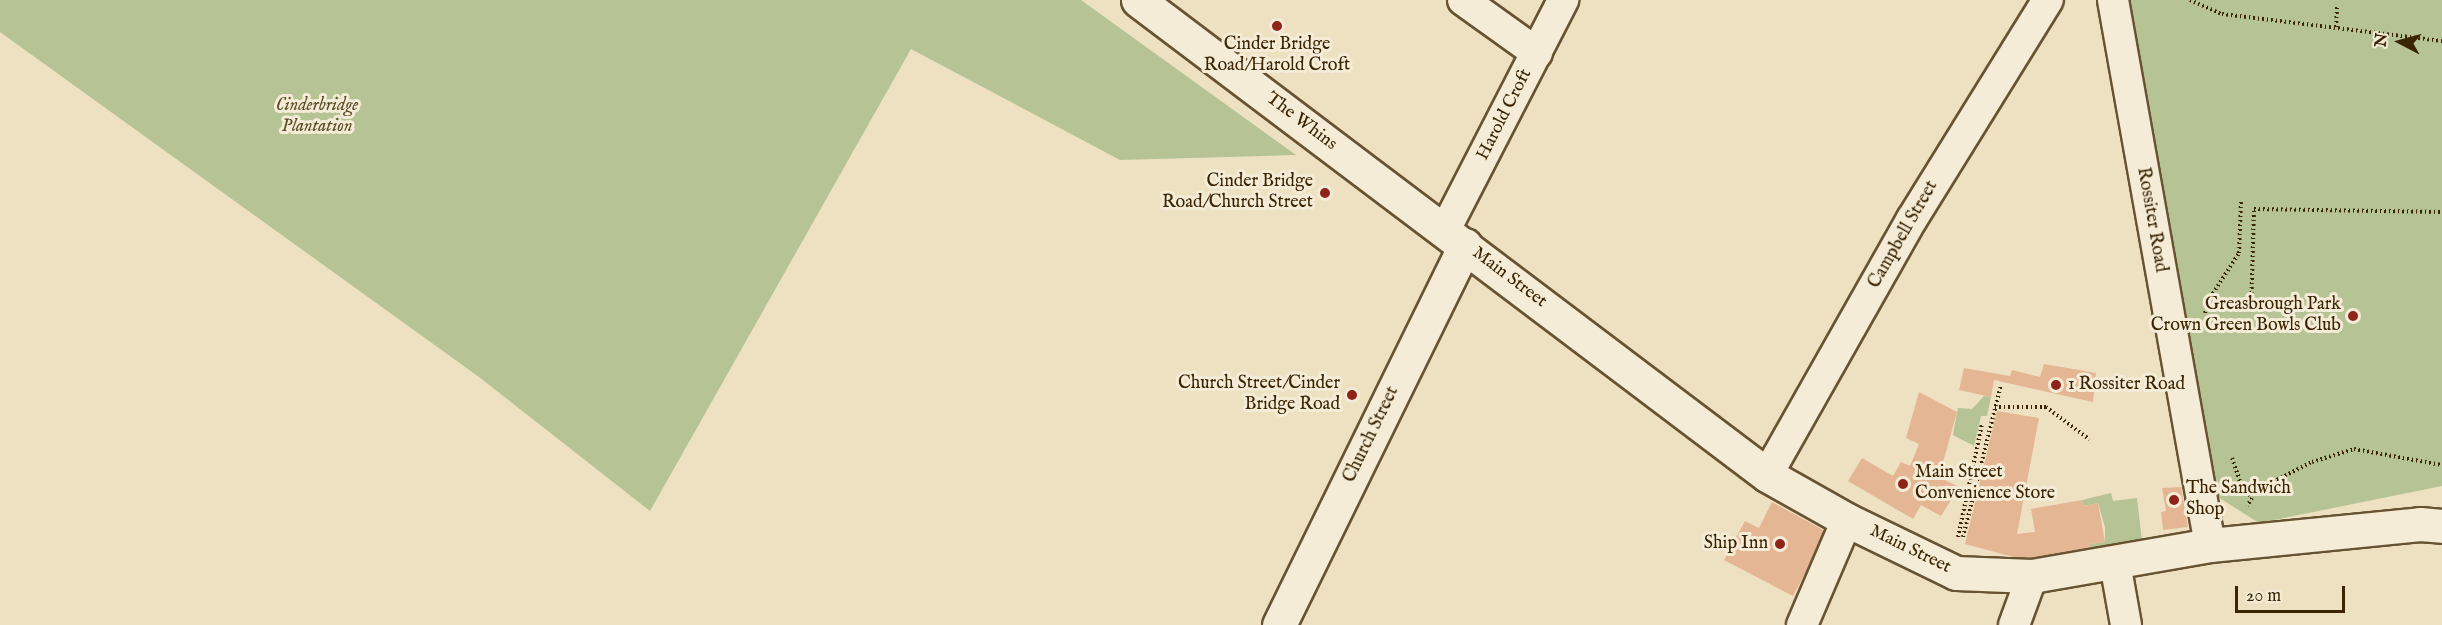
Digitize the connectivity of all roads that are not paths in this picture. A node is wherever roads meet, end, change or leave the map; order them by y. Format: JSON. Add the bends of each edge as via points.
{"nodes":[{"id":1,"x":1138,"y":0,"type":"edge"},
{"id":2,"x":1463,"y":0,"type":"edge"},
{"id":3,"x":1563,"y":0,"type":"edge"},
{"id":4,"x":2048,"y":0,"type":"edge"},
{"id":5,"x":2113,"y":0,"type":"edge"},
{"id":6,"x":1537,"y":53,"type":"junction"},
{"id":7,"x":1455,"y":237,"type":"junction"},
{"id":8,"x":1767,"y":475,"type":"junction"},
{"id":9,"x":1847,"y":520,"type":"junction"},
{"id":10,"x":2442,"y":526,"type":"edge"},
{"id":11,"x":2210,"y":545,"type":"junction"},
{"id":12,"x":2115,"y":563,"type":"junction"},
{"id":13,"x":2032,"y":576,"type":"junction"},
{"id":14,"x":1279,"y":625,"type":"edge"},
{"id":15,"x":1802,"y":625,"type":"edge"},
{"id":16,"x":2014,"y":625,"type":"edge"},
{"id":17,"x":2126,"y":625,"type":"edge"}],
"edges":[{"from":1,"to":7,"type":"main road","name":"The Whins"},
{"from":2,"to":6,"type":"street"},
{"from":3,"to":6,"type":"street","name":"Harold Croft"},
{"from":4,"to":8,"type":"street","name":"Campbell Street","via":[[1912,219]]},
{"from":5,"to":11,"type":"street","name":"Rossiter Road"},
{"from":6,"to":7,"type":"street","name":"Harold Croft"},
{"from":7,"to":8,"type":"main road","name":"Main Street"},
{"from":7,"to":14,"type":"main road","name":"Church Street"},
{"from":8,"to":9,"type":"main road","name":"Main Street"},
{"from":9,"to":13,"type":"main road","name":"Main Street","via":[[1956,573]]},
{"from":9,"to":15,"type":"street"},
{"from":10,"to":11,"type":"main road","name":"Main Street","via":[[2420,524]]},
{"from":11,"to":12,"type":"main road","name":"Main Street"},
{"from":12,"to":13,"type":"main road","name":"Main Street"},
{"from":12,"to":17,"type":"street"},
{"from":13,"to":16,"type":"street"}]}
